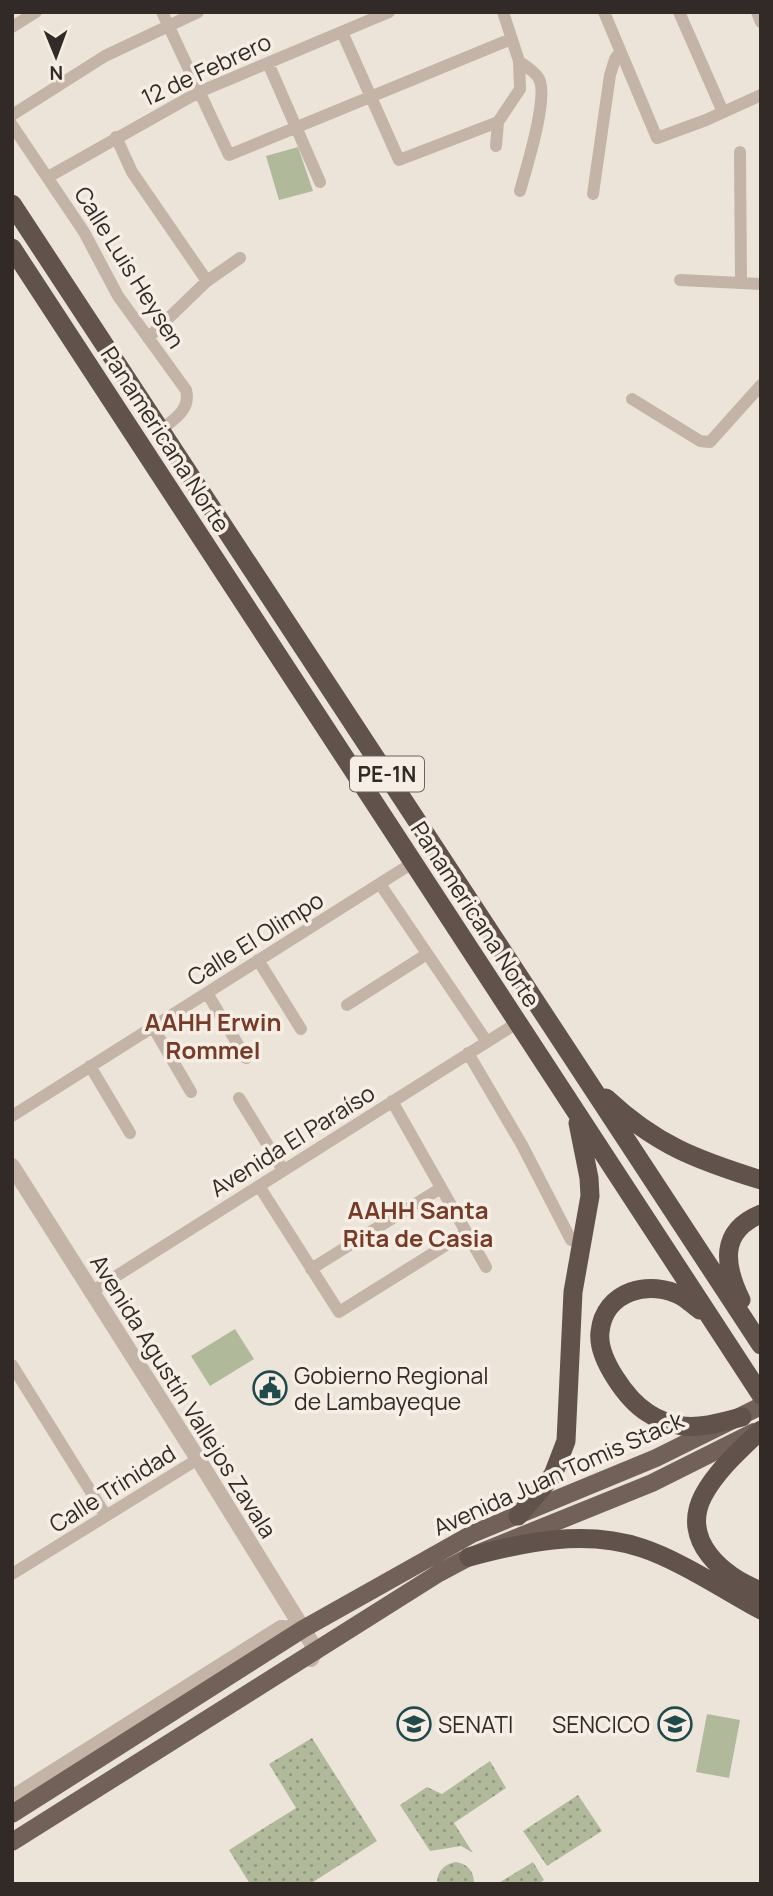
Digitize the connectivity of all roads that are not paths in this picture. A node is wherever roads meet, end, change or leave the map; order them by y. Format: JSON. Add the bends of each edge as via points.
{"nodes":[{"id":1,"x":162,"y":12,"type":"edge"},
{"id":2,"x":198,"y":12,"type":"edge"},
{"id":3,"x":389,"y":12,"type":"edge"},
{"id":4,"x":503,"y":12,"type":"edge"},
{"id":5,"x":604,"y":12,"type":"edge"},
{"id":6,"x":679,"y":12,"type":"edge"},
{"id":7,"x":757,"y":12,"type":"edge"},
{"id":8,"x":29,"y":14,"type":"edge"},
{"id":9,"x":761,"y":22,"type":"edge"},
{"id":10,"x":168,"y":25,"type":"junction"},
{"id":11,"x":12,"y":27,"type":"edge"},
{"id":12,"x":342,"y":32,"type":"junction"},
{"id":13,"x":511,"y":39,"type":"junction"},
{"id":14,"x":620,"y":52,"type":"junction"},
{"id":15,"x":519,"y":61,"type":"junction"},
{"id":16,"x":268,"y":63,"type":"junction"},
{"id":17,"x":199,"y":92,"type":"junction"},
{"id":18,"x":761,"y":95,"type":"edge"},
{"id":19,"x":370,"y":98,"type":"junction"},
{"id":20,"x":723,"y":112,"type":"junction"},
{"id":21,"x":12,"y":115,"type":"edge"},
{"id":22,"x":498,"y":122,"type":"junction"},
{"id":23,"x":12,"y":125,"type":"edge"},
{"id":24,"x":297,"y":128,"type":"junction"},
{"id":25,"x":116,"y":137,"type":"junction"},
{"id":26,"x":496,"y":146,"type":"dead end"},
{"id":27,"x":740,"y":152,"type":"dead end"},
{"id":28,"x":48,"y":177,"type":"junction"},
{"id":29,"x":320,"y":182,"type":"dead end"},
{"id":30,"x":520,"y":191,"type":"dead end"},
{"id":31,"x":593,"y":194,"type":"dead end"},
{"id":32,"x":12,"y":204,"type":"edge"},
{"id":33,"x":12,"y":248,"type":"edge"},
{"id":34,"x":240,"y":258,"type":"dead end"},
{"id":35,"x":680,"y":280,"type":"dead end"},
{"id":36,"x":207,"y":281,"type":"junction"},
{"id":37,"x":741,"y":283,"type":"junction"},
{"id":38,"x":761,"y":284,"type":"edge"},
{"id":39,"x":148,"y":338,"type":"junction"},
{"id":40,"x":761,"y":385,"type":"edge"},
{"id":41,"x":632,"y":399,"type":"dead end"},
{"id":42,"x":162,"y":429,"type":"junction"},
{"id":43,"x":414,"y":862,"type":"junction"},
{"id":44,"x":380,"y":884,"type":"junction"},
{"id":45,"x":427,"y":954,"type":"junction"},
{"id":46,"x":258,"y":960,"type":"junction"},
{"id":47,"x":207,"y":993,"type":"junction"},
{"id":48,"x":347,"y":1005,"type":"dead end"},
{"id":49,"x":517,"y":1023,"type":"junction"},
{"id":50,"x":153,"y":1027,"type":"junction"},
{"id":51,"x":301,"y":1029,"type":"dead end"},
{"id":52,"x":487,"y":1042,"type":"junction"},
{"id":53,"x":468,"y":1054,"type":"junction"},
{"id":54,"x":246,"y":1058,"type":"dead end"},
{"id":55,"x":90,"y":1066,"type":"junction"},
{"id":56,"x":584,"y":1076,"type":"junction"},
{"id":57,"x":191,"y":1092,"type":"dead end"},
{"id":58,"x":239,"y":1098,"type":"dead end"},
{"id":59,"x":392,"y":1101,"type":"junction"},
{"id":60,"x":575,"y":1112,"type":"junction"},
{"id":61,"x":12,"y":1116,"type":"edge"},
{"id":62,"x":130,"y":1133,"type":"dead end"},
{"id":63,"x":12,"y":1166,"type":"edge"},
{"id":64,"x":283,"y":1171,"type":"junction"},
{"id":65,"x":761,"y":1180,"type":"edge"},
{"id":66,"x":259,"y":1186,"type":"junction"},
{"id":67,"x":441,"y":1188,"type":"junction"},
{"id":68,"x":761,"y":1214,"type":"edge"},
{"id":69,"x":467,"y":1232,"type":"junction"},
{"id":70,"x":571,"y":1240,"type":"dead end"},
{"id":71,"x":486,"y":1267,"type":"dead end"},
{"id":72,"x":311,"y":1269,"type":"junction"},
{"id":73,"x":91,"y":1292,"type":"junction"},
{"id":74,"x":709,"y":1317,"type":"junction"},
{"id":75,"x":756,"y":1338,"type":"edge"},
{"id":76,"x":12,"y":1365,"type":"edge"},
{"id":77,"x":761,"y":1395,"type":"edge"},
{"id":78,"x":761,"y":1406,"type":"edge"},
{"id":79,"x":741,"y":1417,"type":"junction"},
{"id":80,"x":761,"y":1430,"type":"edge"},
{"id":81,"x":198,"y":1459,"type":"junction"},
{"id":82,"x":106,"y":1516,"type":"junction"},
{"id":83,"x":518,"y":1516,"type":"junction"},
{"id":84,"x":469,"y":1557,"type":"junction"},
{"id":85,"x":12,"y":1574,"type":"edge"},
{"id":86,"x":761,"y":1591,"type":"edge"},
{"id":87,"x":761,"y":1610,"type":"edge"},
{"id":88,"x":303,"y":1629,"type":"junction"},
{"id":89,"x":316,"y":1650,"type":"junction"},
{"id":90,"x":12,"y":1798,"type":"edge"},
{"id":91,"x":12,"y":1814,"type":"edge"},
{"id":92,"x":12,"y":1842,"type":"edge"},
{"id":93,"x":12,"y":1852,"type":"edge"}],
"edges":[{"from":1,"to":10,"type":"street"},
{"from":2,"to":10,"type":"street"},
{"from":3,"to":12,"type":"street","name":"12 de Febrero"},
{"from":4,"to":13,"type":"street"},
{"from":5,"to":14,"type":"street"},
{"from":6,"to":20,"type":"street"},
{"from":7,"to":9,"type":"street"},
{"from":8,"to":11,"type":"street"},
{"from":10,"to":17,"type":"street"},
{"from":10,"to":21,"type":"street","via":[[105,56]]},
{"from":12,"to":16,"type":"street","name":"12 de Febrero"},
{"from":12,"to":19,"type":"street"},
{"from":13,"to":15,"type":"street"},
{"from":13,"to":19,"type":"street"},
{"from":14,"to":20,"type":"street","via":[[657,138]]},
{"from":14,"to":31,"type":"street","via":[[610,75]]},
{"from":15,"to":22,"type":"street","via":[[520,89]]},
{"from":15,"to":30,"type":"street","via":[[540,79],[542,91]]},
{"from":16,"to":17,"type":"street","name":"12 de Febrero"},
{"from":16,"to":24,"type":"street"},
{"from":17,"to":24,"type":"street","via":[[229,155]]},
{"from":17,"to":25,"type":"street","name":"12 de Febrero"},
{"from":18,"to":20,"type":"street"},
{"from":19,"to":22,"type":"street","via":[[399,160]]},
{"from":19,"to":24,"type":"street"},
{"from":22,"to":26,"type":"street"},
{"from":23,"to":28,"type":"street","name":"Calle Luis Heysen"},
{"from":24,"to":29,"type":"street"},
{"from":25,"to":28,"type":"street","name":"12 de Febrero"},
{"from":25,"to":36,"type":"street","via":[[132,172]]},
{"from":27,"to":37,"type":"street"},
{"from":28,"to":39,"type":"street","name":"Calle Luis Heysen","via":[[109,282]]},
{"from":32,"to":42,"type":"highway","name":"Panamericana Norte","number":"PE-1N"},
{"from":33,"to":43,"type":"highway","name":"Panamericana Norte","number":"PE-1N"},
{"from":34,"to":36,"type":"street"},
{"from":35,"to":37,"type":"street"},
{"from":36,"to":39,"type":"street"},
{"from":37,"to":38,"type":"street"},
{"from":39,"to":42,"type":"street","name":"Calle Luis Heysen","via":[[186,390],[183,411]]},
{"from":40,"to":41,"type":"street","via":[[710,442],[699,441]]},
{"from":42,"to":56,"type":"highway","name":"Panamericana Norte","number":"PE-1N"},
{"from":43,"to":44,"type":"street","name":"Calle El Olimpo"},
{"from":43,"to":49,"type":"highway","name":"Panamericana Norte","number":"PE-1N"},
{"from":44,"to":45,"type":"street"},
{"from":44,"to":46,"type":"street","name":"Calle El Olimpo"},
{"from":45,"to":48,"type":"street"},
{"from":45,"to":52,"type":"street"},
{"from":46,"to":47,"type":"street","name":"Calle El Olimpo"},
{"from":46,"to":51,"type":"street"},
{"from":47,"to":50,"type":"street","name":"Calle El Olimpo"},
{"from":47,"to":54,"type":"street"},
{"from":49,"to":52,"type":"street","name":"Avenida El Paraíso"},
{"from":49,"to":60,"type":"highway","name":"Panamericana Norte","number":"PE-1N"},
{"from":50,"to":55,"type":"street","name":"Calle El Olimpo"},
{"from":50,"to":57,"type":"street"},
{"from":52,"to":53,"type":"street","name":"Avenida El Paraíso"},
{"from":53,"to":59,"type":"street","name":"Avenida El Paraíso"},
{"from":53,"to":70,"type":"street","via":[[522,1144]]},
{"from":55,"to":61,"type":"street","name":"Calle El Olimpo"},
{"from":55,"to":62,"type":"street"},
{"from":56,"to":65,"type":"highway","via":[[662,1143]]},
{"from":56,"to":75,"type":"highway","name":"Panamericana Norte","number":"PE-1N"},
{"from":58,"to":64,"type":"street"},
{"from":59,"to":64,"type":"street","name":"Avenida El Paraíso"},
{"from":59,"to":67,"type":"street"},
{"from":60,"to":74,"type":"highway","name":"Panamericana Norte","number":"PE-1N"},
{"from":60,"to":83,"type":"highway","via":[[590,1196],[573,1292],[567,1432],[553,1475]]},
{"from":63,"to":73,"type":"street","name":"Avenida Agustín Vallejos Zavala"},
{"from":64,"to":66,"type":"street","name":"Avenida El Paraíso"},
{"from":66,"to":72,"type":"street"},
{"from":66,"to":73,"type":"street","name":"Avenida El Paraíso"},
{"from":67,"to":69,"type":"street"},
{"from":67,"to":72,"type":"street"},
{"from":68,"to":75,"type":"highway","via":[[735,1231],[728,1255],[732,1278]]},
{"from":69,"to":71,"type":"street"},
{"from":69,"to":72,"type":"street","via":[[339,1312]]},
{"from":73,"to":81,"type":"street","name":"Avenida Agustín Vallejos Zavala"},
{"from":74,"to":77,"type":"highway","name":"Panamericana Norte","number":"PE-1N"},
{"from":74,"to":79,"type":"highway","via":[[682,1296],[665,1290],[626,1292],[604,1317],[602,1351],[630,1397],[661,1421],[702,1426]]},
{"from":76,"to":82,"type":"street"},
{"from":78,"to":79,"type":"main road","name":"Avenida Juan Tomis Stack"},
{"from":79,"to":83,"type":"main road","name":"Avenida Juan Tomis Stack"},
{"from":80,"to":84,"type":"main road","name":"Avenida Juan Tomis Stack","via":[[652,1483]]},
{"from":80,"to":86,"type":"highway","via":[[713,1481],[703,1497],[697,1525],[705,1552],[733,1576]]},
{"from":81,"to":82,"type":"street","name":"Calle Trinidad"},
{"from":81,"to":88,"type":"street","name":"Avenida Agustín Vallejos Zavala"},
{"from":82,"to":85,"type":"street","name":"Calle Trinidad"},
{"from":83,"to":88,"type":"main road","name":"Avenida Juan Tomis Stack","via":[[464,1538]]},
{"from":84,"to":87,"type":"highway","via":[[569,1538],[622,1542],[669,1559]]},
{"from":84,"to":89,"type":"main road","name":"Avenida Juan Tomis Stack"},
{"from":88,"to":89,"type":"street","name":"Avenida Agustín Vallejos Zavala"},
{"from":88,"to":90,"type":"street","name":"Avenida Juan Tomis Stack","via":[[281,1628]]},
{"from":88,"to":91,"type":"main road","name":"Avenida Juan Tomis Stack"},
{"from":89,"to":92,"type":"main road","name":"Avenida Juan Tomis Stack"},
{"from":89,"to":93,"type":"street","name":"Avenida Juan Tomis Stack","via":[[310,1662]]}]}
